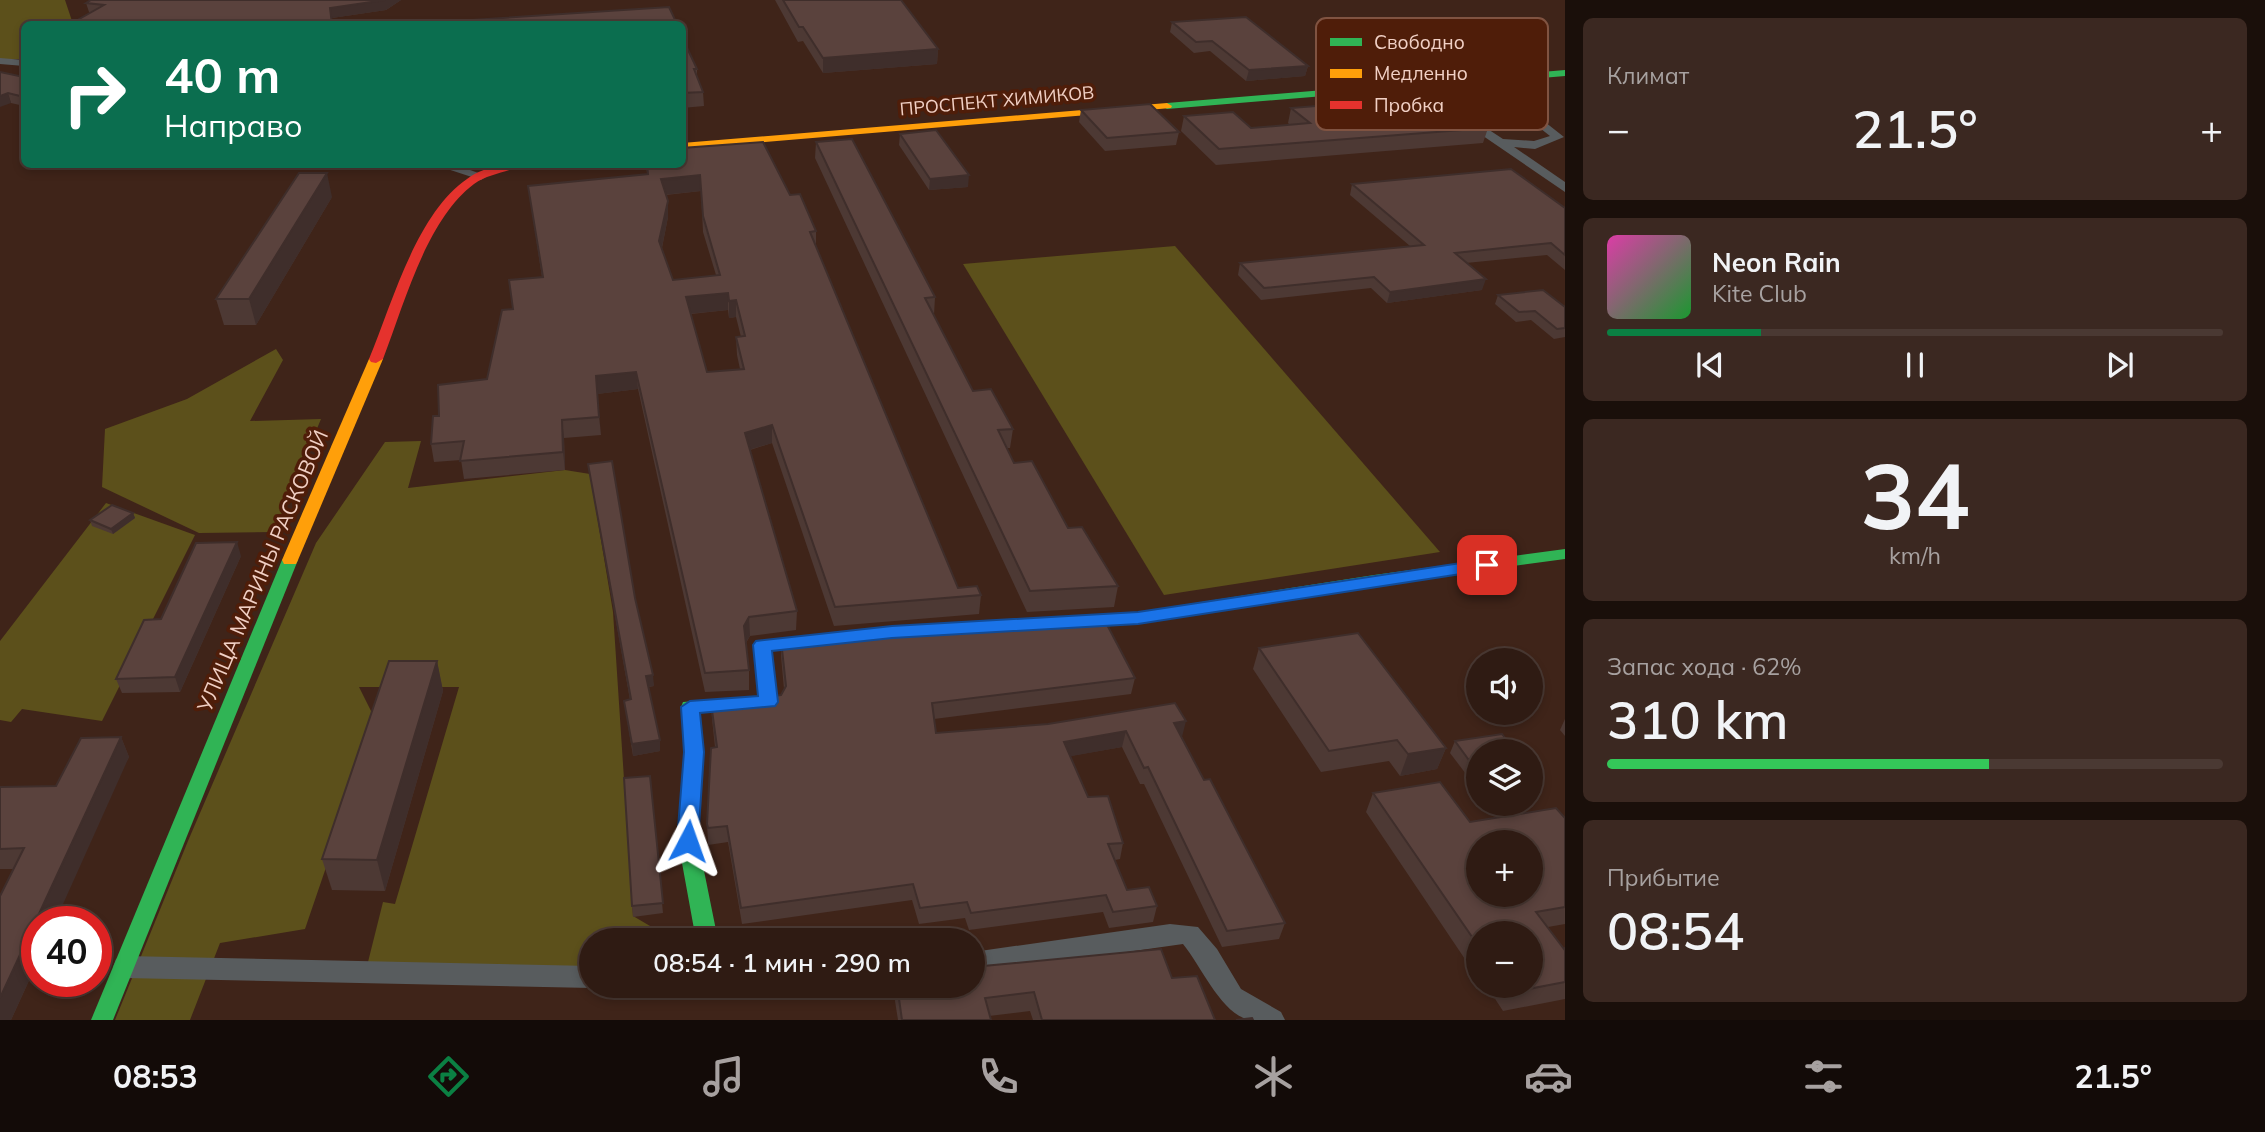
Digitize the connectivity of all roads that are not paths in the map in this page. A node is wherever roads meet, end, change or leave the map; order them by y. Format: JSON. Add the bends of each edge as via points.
{"nodes":[{"id":1,"x":0,"y":61,"type":"edge"},
{"id":2,"x":21,"y":63,"type":"edge"},
{"id":3,"x":1316,"y":94,"type":"edge"},
{"id":4,"x":1548,"y":129,"type":"edge"},
{"id":5,"x":1482,"y":130,"type":"edge"},
{"id":6,"x":1500,"y":142,"type":"junction"},
{"id":7,"x":686,"y":146,"type":"edge"},
{"id":8,"x":452,"y":168,"type":"edge"},
{"id":9,"x":499,"y":168,"type":"edge"},
{"id":10,"x":481,"y":176,"type":"junction"},
{"id":11,"x":1565,"y":188,"type":"edge"},
{"id":12,"x":1565,"y":554,"type":"edge"},
{"id":13,"x":1056,"y":624,"type":"edge"},
{"id":14,"x":892,"y":632,"type":"edge"},
{"id":15,"x":705,"y":928,"type":"edge"},
{"id":16,"x":985,"y":961,"type":"edge"},
{"id":17,"x":125,"y":967,"type":"junction"},
{"id":18,"x":579,"y":978,"type":"edge"},
{"id":19,"x":102,"y":1020,"type":"edge"},
{"id":20,"x":1272,"y":1020,"type":"edge"}],
"edges":[{"from":1,"to":2,"type":"street"},
{"from":3,"to":7,"type":"main road","name":"ПРОСПЕКТ ХИМИКОВ"},
{"from":4,"to":6,"type":"street","via":[[1558,137],[1535,145]]},
{"from":5,"to":6,"type":"street"},
{"from":6,"to":11,"type":"street"},
{"from":8,"to":10,"type":"street"},
{"from":9,"to":10,"type":"main road","name":"УЛИЦА МАРИНЫ РАСКОВОЙ"},
{"from":10,"to":17,"type":"main road","name":"УЛИЦА МАРИНЫ РАСКОВОЙ","via":[[464,183],[435,220],[237,684]]},
{"from":12,"to":13,"type":"main road","via":[[1138,618]]},
{"from":14,"to":15,"type":"main road","via":[[762,645],[768,702],[690,707],[694,752],[688,841]]},
{"from":16,"to":20,"type":"street","via":[[1189,934],[1232,997]]},
{"from":17,"to":18,"type":"street"},
{"from":17,"to":19,"type":"main road","name":"УЛИЦА МАРИНЫ РАСКОВОЙ"}]}
